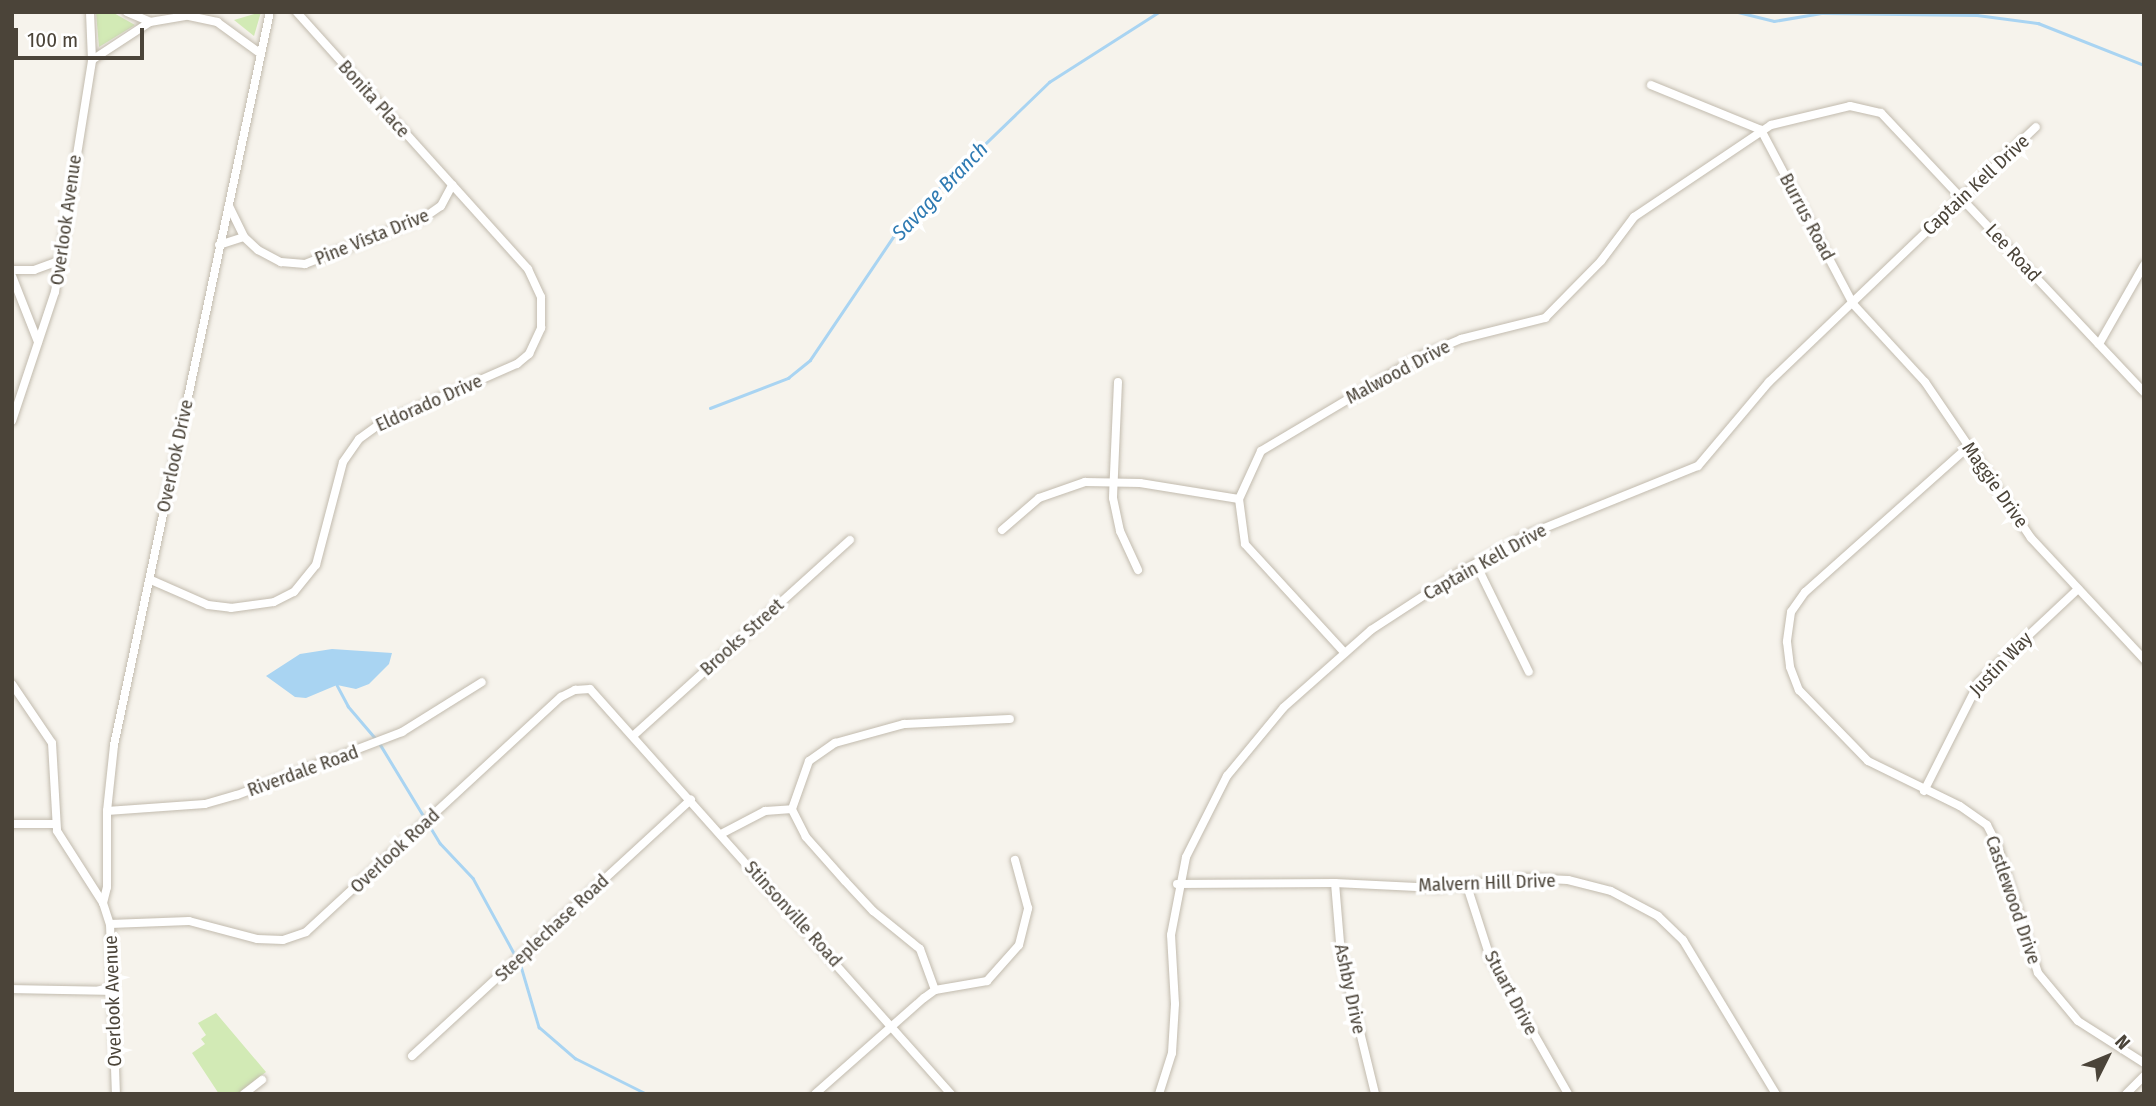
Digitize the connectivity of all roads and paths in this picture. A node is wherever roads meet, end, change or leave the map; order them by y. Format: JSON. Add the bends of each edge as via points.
{"nodes":[{"id":1,"x":90,"y":12,"type":"edge"},
{"id":2,"x":127,"y":12,"type":"edge"},
{"id":3,"x":202,"y":12,"type":"edge"},
{"id":4,"x":271,"y":12,"type":"edge"},
{"id":5,"x":297,"y":12,"type":"edge"},
{"id":6,"x":189,"y":16,"type":"junction"},
{"id":7,"x":150,"y":22,"type":"junction"},
{"id":8,"x":261,"y":54,"type":"junction"},
{"id":9,"x":92,"y":60,"type":"junction"},
{"id":10,"x":1651,"y":85,"type":"dead end"},
{"id":11,"x":2036,"y":127,"type":"dead end"},
{"id":12,"x":1761,"y":130,"type":"junction"},
{"id":13,"x":452,"y":185,"type":"junction"},
{"id":14,"x":1959,"y":196,"type":"junction"},
{"id":15,"x":229,"y":206,"type":"junction"},
{"id":16,"x":244,"y":237,"type":"junction"},
{"id":17,"x":219,"y":245,"type":"junction"},
{"id":18,"x":61,"y":260,"type":"junction"},
{"id":19,"x":2144,"y":265,"type":"edge"},
{"id":20,"x":12,"y":270,"type":"edge"},
{"id":21,"x":12,"y":276,"type":"edge"},
{"id":22,"x":1853,"y":304,"type":"junction"},
{"id":23,"x":38,"y":342,"type":"junction"},
{"id":24,"x":2099,"y":344,"type":"junction"},
{"id":25,"x":1118,"y":382,"type":"dead end"},
{"id":26,"x":2144,"y":392,"type":"edge"},
{"id":27,"x":12,"y":421,"type":"edge"},
{"id":28,"x":1968,"y":447,"type":"junction"},
{"id":29,"x":1113,"y":480,"type":"junction"},
{"id":30,"x":1239,"y":499,"type":"junction"},
{"id":31,"x":1002,"y":530,"type":"dead end"},
{"id":32,"x":850,"y":540,"type":"dead end"},
{"id":33,"x":1476,"y":564,"type":"junction"},
{"id":34,"x":1138,"y":570,"type":"dead end"},
{"id":35,"x":151,"y":580,"type":"junction"},
{"id":36,"x":2078,"y":589,"type":"junction"},
{"id":37,"x":1343,"y":651,"type":"junction"},
{"id":38,"x":2144,"y":659,"type":"edge"},
{"id":39,"x":1530,"y":672,"type":"dead end"},
{"id":40,"x":482,"y":682,"type":"dead end"},
{"id":41,"x":12,"y":684,"type":"edge"},
{"id":42,"x":1010,"y":719,"type":"dead end"},
{"id":43,"x":634,"y":735,"type":"junction"},
{"id":44,"x":1924,"y":791,"type":"junction"},
{"id":45,"x":691,"y":799,"type":"junction"},
{"id":46,"x":792,"y":809,"type":"junction"},
{"id":47,"x":107,"y":811,"type":"junction"},
{"id":48,"x":12,"y":824,"type":"edge"},
{"id":49,"x":56,"y":824,"type":"junction"},
{"id":50,"x":721,"y":834,"type":"junction"},
{"id":51,"x":1015,"y":860,"type":"dead end"},
{"id":52,"x":1335,"y":883,"type":"junction"},
{"id":53,"x":1177,"y":884,"type":"junction"},
{"id":54,"x":1467,"y":886,"type":"junction"},
{"id":55,"x":103,"y":903,"type":"junction"},
{"id":56,"x":110,"y":923,"type":"junction"},
{"id":57,"x":12,"y":989,"type":"edge"},
{"id":58,"x":935,"y":990,"type":"junction"},
{"id":59,"x":112,"y":991,"type":"junction"},
{"id":60,"x":891,"y":1025,"type":"junction"},
{"id":61,"x":412,"y":1056,"type":"dead end"},
{"id":62,"x":2144,"y":1063,"type":"edge"},
{"id":63,"x":2144,"y":1076,"type":"edge"},
{"id":64,"x":262,"y":1080,"type":"dead end"},
{"id":65,"x":116,"y":1094,"type":"edge"},
{"id":66,"x":244,"y":1094,"type":"edge"},
{"id":67,"x":815,"y":1094,"type":"edge"},
{"id":68,"x":951,"y":1094,"type":"edge"},
{"id":69,"x":1159,"y":1094,"type":"edge"},
{"id":70,"x":1375,"y":1094,"type":"edge"},
{"id":71,"x":1568,"y":1094,"type":"edge"},
{"id":72,"x":1776,"y":1094,"type":"edge"},
{"id":73,"x":2126,"y":1094,"type":"edge"}],
"edges":[{"from":1,"to":9,"type":"street","name":"Overlook Avenue"},
{"from":2,"to":7,"type":"street"},
{"from":3,"to":6,"type":"street"},
{"from":4,"to":8,"type":"street","name":"Overlook Drive"},
{"from":5,"to":13,"type":"street","name":"Bonita Place"},
{"from":6,"to":7,"type":"street"},
{"from":6,"to":8,"type":"street","via":[[217,22]]},
{"from":7,"to":9,"type":"street"},
{"from":8,"to":15,"type":"street","name":"Overlook Drive"},
{"from":9,"to":18,"type":"street","name":"Overlook Avenue"},
{"from":10,"to":12,"type":"street"},
{"from":11,"to":14,"type":"street","name":"Captain Kell Drive"},
{"from":12,"to":14,"type":"street","name":"Lee Road","via":[[1850,106],[1873,109]]},
{"from":12,"to":22,"type":"street","name":"Burrus Road"},
{"from":12,"to":30,"type":"street","name":"Malwood Drive","via":[[1634,217],[1593,270],[1545,318],[1472,336],[1419,357],[1278,437],[1250,466]]},
{"from":13,"to":16,"type":"street","name":"Pine Vista Drive","via":[[441,206],[425,217],[317,261],[281,262]]},
{"from":13,"to":35,"type":"street","name":"Eldorado Drive","via":[[536,283],[542,322],[529,354],[517,364],[380,424],[359,439],[340,470],[316,565],[284,598],[255,607],[208,606]]},
{"from":14,"to":22,"type":"street","name":"Captain Kell Drive"},
{"from":14,"to":24,"type":"street","name":"Lee Road"},
{"from":15,"to":16,"type":"street"},
{"from":15,"to":17,"type":"street","name":"Overlook Drive"},
{"from":16,"to":17,"type":"street"},
{"from":17,"to":35,"type":"street","name":"Overlook Drive"},
{"from":18,"to":20,"type":"street","via":[[34,270]]},
{"from":18,"to":23,"type":"street","name":"Overlook Avenue","via":[[52,307]]},
{"from":19,"to":24,"type":"street"},
{"from":21,"to":23,"type":"street"},
{"from":22,"to":28,"type":"street","name":"Maggie Drive","via":[[1925,382]]},
{"from":22,"to":33,"type":"street","name":"Captain Kell Drive","via":[[1769,382],[1698,466],[1527,536]]},
{"from":23,"to":27,"type":"street","name":"Overlook Avenue"},
{"from":24,"to":26,"type":"street","name":"Lee Road"},
{"from":25,"to":29,"type":"street"},
{"from":28,"to":36,"type":"street","name":"Maggie Drive","via":[[2031,538]]},
{"from":28,"to":44,"type":"street","name":"Castlewood Drive","via":[[1805,592],[1791,612],[1788,632],[1790,667],[1799,690],[1868,761]]},
{"from":29,"to":30,"type":"street"},
{"from":29,"to":31,"type":"street","via":[[1085,482],[1046,495]]},
{"from":29,"to":34,"type":"street","via":[[1120,531]]},
{"from":30,"to":37,"type":"street","name":"Malwood Drive","via":[[1245,544]]},
{"from":32,"to":43,"type":"street","name":"Brooks Street"},
{"from":33,"to":37,"type":"street","name":"Captain Kell Drive"},
{"from":33,"to":39,"type":"street"},
{"from":35,"to":47,"type":"street","name":"Overlook Drive","via":[[114,745]]},
{"from":36,"to":38,"type":"street","name":"Maggie Drive"},
{"from":36,"to":44,"type":"street","name":"Justin Way","via":[[1979,682]]},
{"from":37,"to":53,"type":"street","name":"Captain Kell Drive","via":[[1284,707],[1227,776],[1194,833]]},
{"from":40,"to":47,"type":"street","name":"Riverdale Road","via":[[402,732],[237,795],[205,804]]},
{"from":41,"to":49,"type":"street","name":"Overlook Avenue","via":[[52,743]]},
{"from":42,"to":46,"type":"street","via":[[904,723],[835,743],[809,761]]},
{"from":43,"to":45,"type":"street","name":"Stinsonville Road"},
{"from":43,"to":56,"type":"street","name":"Overlook Road","via":[[600,695],[590,690],[568,692],[306,932],[283,940],[257,939],[189,921]]},
{"from":44,"to":62,"type":"street","name":"Castlewood Drive","via":[[1960,806],[1987,825],[1998,847],[2034,967],[2072,1016]]},
{"from":45,"to":50,"type":"street","name":"Stinsonville Road"},
{"from":45,"to":61,"type":"street","name":"Steeplechase Road"},
{"from":46,"to":50,"type":"street","via":[[765,811]]},
{"from":46,"to":58,"type":"street","via":[[806,838],[845,881],[920,949]]},
{"from":47,"to":55,"type":"street","name":"Overlook Drive"},
{"from":48,"to":49,"type":"street"},
{"from":49,"to":55,"type":"street","name":"Overlook Avenue"},
{"from":50,"to":60,"type":"street","name":"Stinsonville Road"},
{"from":51,"to":58,"type":"street","via":[[1028,908],[1019,945],[987,981]]},
{"from":52,"to":53,"type":"street","name":"Malvern Hill Drive"},
{"from":52,"to":54,"type":"street","name":"Malvern Hill Drive"},
{"from":52,"to":70,"type":"street","name":"Ashby Drive","via":[[1341,954]]},
{"from":53,"to":69,"type":"street","name":"Captain Kell Drive","via":[[1171,935],[1173,1044]]},
{"from":54,"to":71,"type":"street","name":"Stuart Drive","via":[[1494,965]]},
{"from":54,"to":72,"type":"street","name":"Malvern Hill Drive","via":[[1525,878],[1568,880],[1611,891],[1658,916],[1701,965]]},
{"from":55,"to":56,"type":"street","name":"Overlook Avenue"},
{"from":56,"to":59,"type":"street","name":"Overlook Avenue"},
{"from":57,"to":59,"type":"street"},
{"from":58,"to":60,"type":"street"},
{"from":59,"to":65,"type":"street","name":"Overlook Avenue"},
{"from":60,"to":67,"type":"street"},
{"from":60,"to":68,"type":"street","name":"Stinsonville Road"},
{"from":63,"to":73,"type":"street"},
{"from":64,"to":66,"type":"street"}]}
